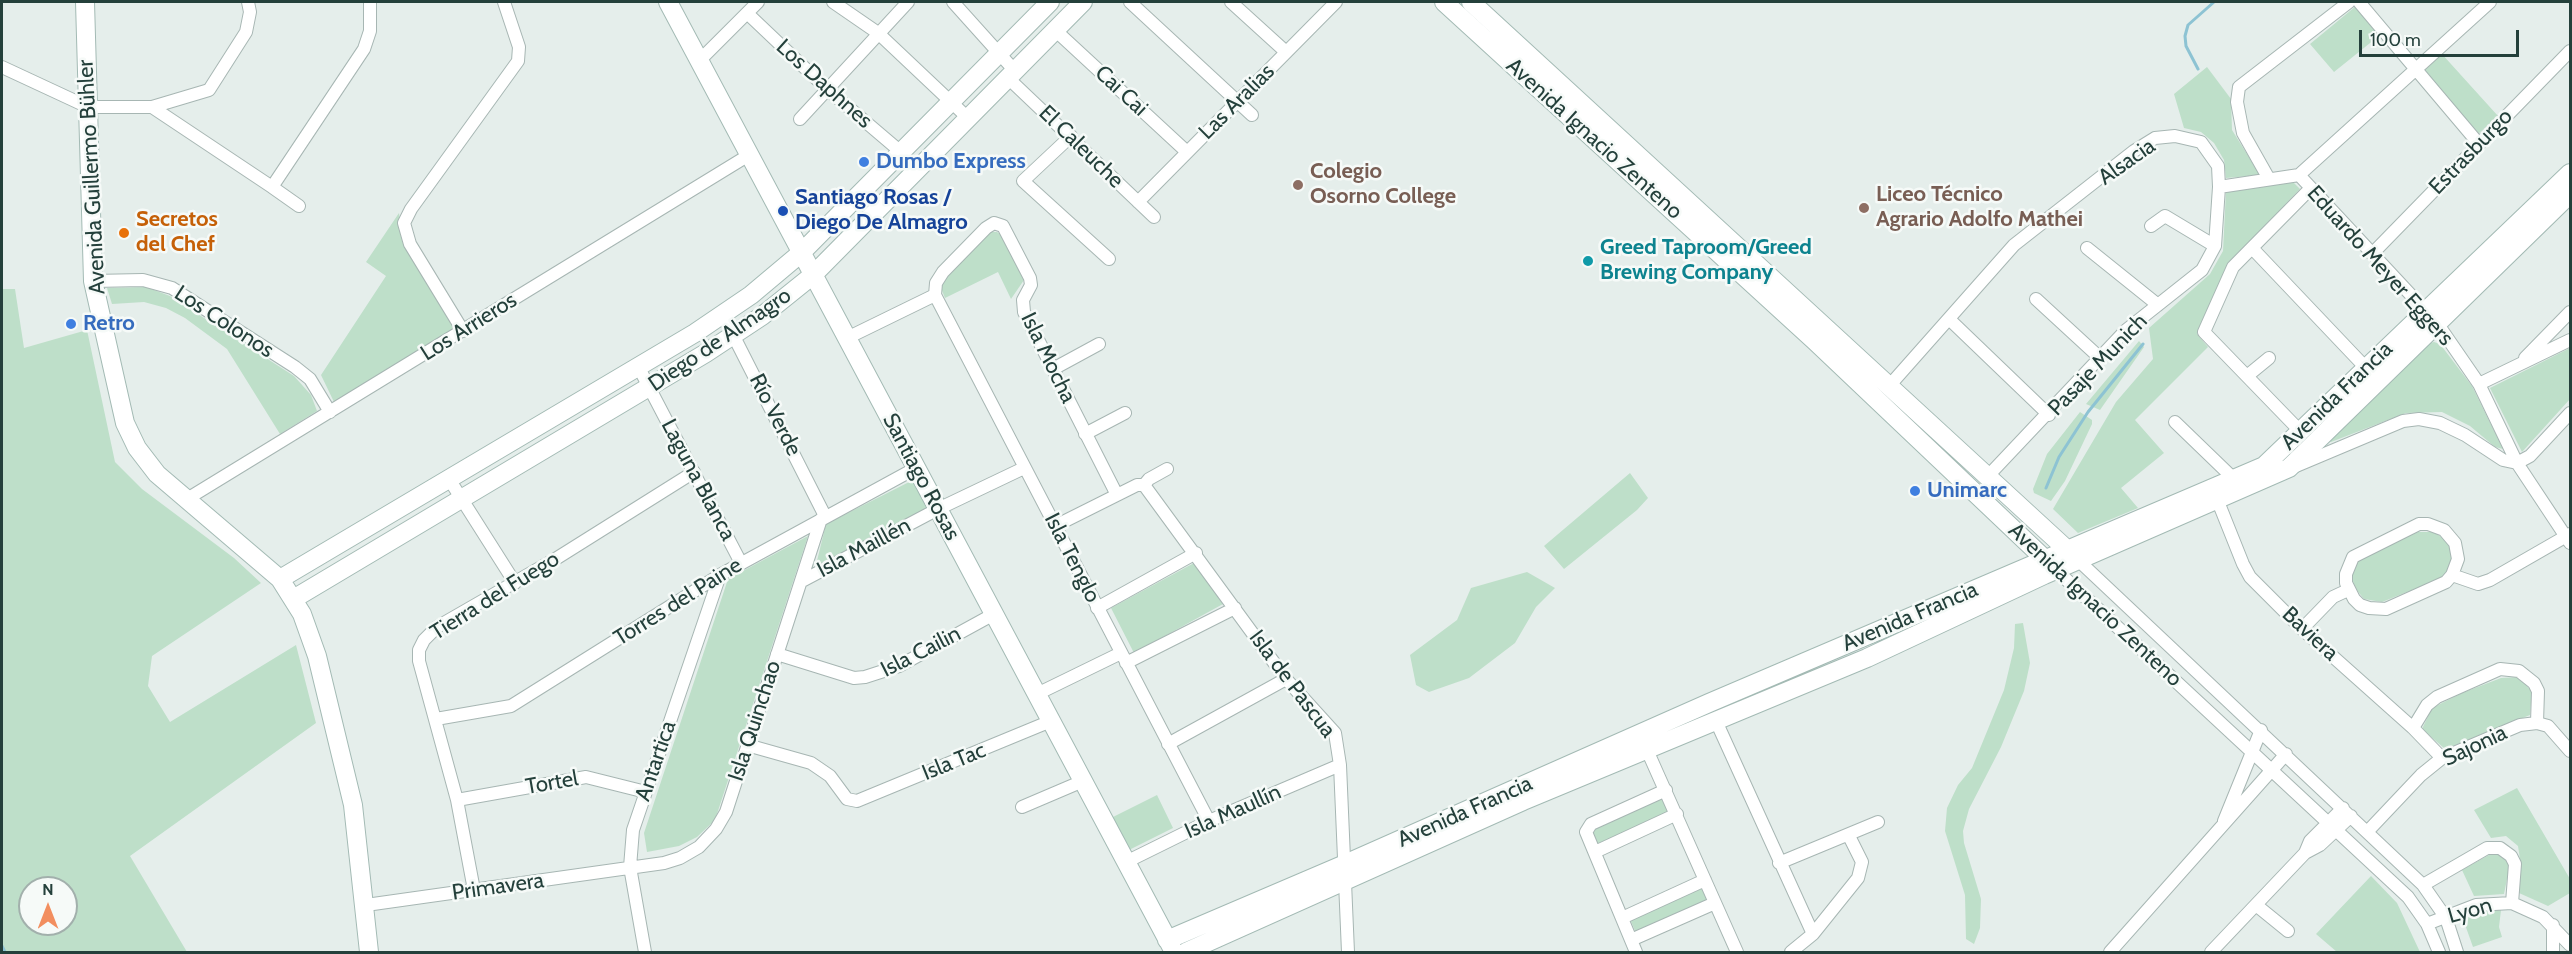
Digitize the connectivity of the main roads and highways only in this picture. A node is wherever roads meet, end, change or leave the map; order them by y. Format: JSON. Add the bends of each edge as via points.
{"nodes":[{"id":1,"x":85,"y":2,"type":"edge"},
{"id":2,"x":668,"y":2,"type":"edge"},
{"id":3,"x":1050,"y":2,"type":"edge"},
{"id":4,"x":1083,"y":2,"type":"edge"},
{"id":5,"x":1444,"y":2,"type":"edge"},
{"id":6,"x":1473,"y":3,"type":"edge"},
{"id":7,"x":1461,"y":18,"type":"junction"},
{"id":8,"x":1600,"y":132,"type":"junction"},
{"id":9,"x":2571,"y":173,"type":"edge"},
{"id":10,"x":2571,"y":194,"type":"edge"},
{"id":11,"x":801,"y":253,"type":"junction"},
{"id":12,"x":813,"y":275,"type":"junction"},
{"id":13,"x":2431,"y":317,"type":"junction"},
{"id":14,"x":1852,"y":350,"type":"junction"},
{"id":15,"x":1836,"y":361,"type":"junction"},
{"id":16,"x":2343,"y":403,"type":"junction"},
{"id":17,"x":2215,"y":493,"type":"junction"},
{"id":18,"x":2066,"y":549,"type":"junction"},
{"id":19,"x":2079,"y":561,"type":"junction"},
{"id":20,"x":2050,"y":565,"type":"junction"},
{"id":21,"x":280,"y":579,"type":"junction"},
{"id":22,"x":295,"y":598,"type":"junction"},
{"id":23,"x":1709,"y":703,"type":"junction"},
{"id":24,"x":1716,"y":721,"type":"junction"},
{"id":25,"x":1624,"y":750,"type":"junction"},
{"id":26,"x":1345,"y":873,"type":"junction"},
{"id":27,"x":1171,"y":946,"type":"edge"},
{"id":28,"x":369,"y":952,"type":"edge"},
{"id":29,"x":1186,"y":952,"type":"edge"}],
"edges":[{"from":1,"to":21,"type":"main road","name":"Avenida Guillermo Bühler","via":[[93,281],[129,434],[157,474]]},
{"from":2,"to":11,"type":"main road","name":"Santiago Rosas"},
{"from":3,"to":11,"type":"main road","name":"Diego de Almagro"},
{"from":4,"to":12,"type":"main road","name":"Diego de Almagro"},
{"from":5,"to":7,"type":"main road","name":"Avenida Ignacio Zenteno"},
{"from":6,"to":7,"type":"main road"},
{"from":6,"to":8,"type":"main road","name":"Avenida Ignacio Zenteno"},
{"from":7,"to":8,"type":"main road","name":"Avenida Ignacio Zenteno"},
{"from":8,"to":14,"type":"main road","name":"Avenida Ignacio Zenteno"},
{"from":8,"to":15,"type":"main road","name":"Avenida Ignacio Zenteno"},
{"from":9,"to":13,"type":"main road","name":"Avenida Francia"},
{"from":10,"to":13,"type":"main road","name":"Avenida Francia"},
{"from":11,"to":12,"type":"main road","name":"Santiago Rosas"},
{"from":11,"to":21,"type":"main road","name":"Diego de Almagro","via":[[723,315]]},
{"from":12,"to":22,"type":"main road","name":"Diego de Almagro","via":[[734,335]]},
{"from":12,"to":27,"type":"main road","name":"Santiago Rosas"},
{"from":13,"to":16,"type":"main road","name":"Avenida Francia"},
{"from":13,"to":16,"type":"main road","name":"Avenida Francia","via":[[2366,368]]},
{"from":14,"to":15,"type":"main road"},
{"from":14,"to":18,"type":"main road","name":"Avenida Ignacio Zenteno"},
{"from":15,"to":20,"type":"main road","name":"Avenida Ignacio Zenteno"},
{"from":16,"to":17,"type":"main road","name":"Avenida Francia","via":[[2300,431],[2264,466],[2233,478]]},
{"from":16,"to":17,"type":"main road","name":"Avenida Francia","via":[[2289,468]]},
{"from":17,"to":18,"type":"main road","name":"Avenida Francia"},
{"from":17,"to":19,"type":"main road","name":"Avenida Francia"},
{"from":18,"to":19,"type":"main road","name":"Avenida Ignacio Zenteno"},
{"from":18,"to":20,"type":"main road","name":"Avenida Francia"},
{"from":19,"to":20,"type":"main road","name":"Avenida Francia"},
{"from":20,"to":23,"type":"main road","name":"Avenida Francia"},
{"from":20,"to":24,"type":"main road","name":"Avenida Francia","via":[[1867,658]]},
{"from":21,"to":22,"type":"main road","name":"Avenida Guillermo Bühler"},
{"from":22,"to":28,"type":"main road","name":"Avenida Guillermo Bühler","via":[[317,656],[350,791]]},
{"from":23,"to":24,"type":"main road"},
{"from":23,"to":25,"type":"main road","name":"Avenida Francia"},
{"from":24,"to":25,"type":"main road","name":"Avenida Francia","via":[[1647,750]]},
{"from":25,"to":26,"type":"main road","name":"Avenida Francia"},
{"from":26,"to":27,"type":"main road","name":"Avenida Francia"},
{"from":26,"to":29,"type":"main road","name":"Avenida Francia"}]}
